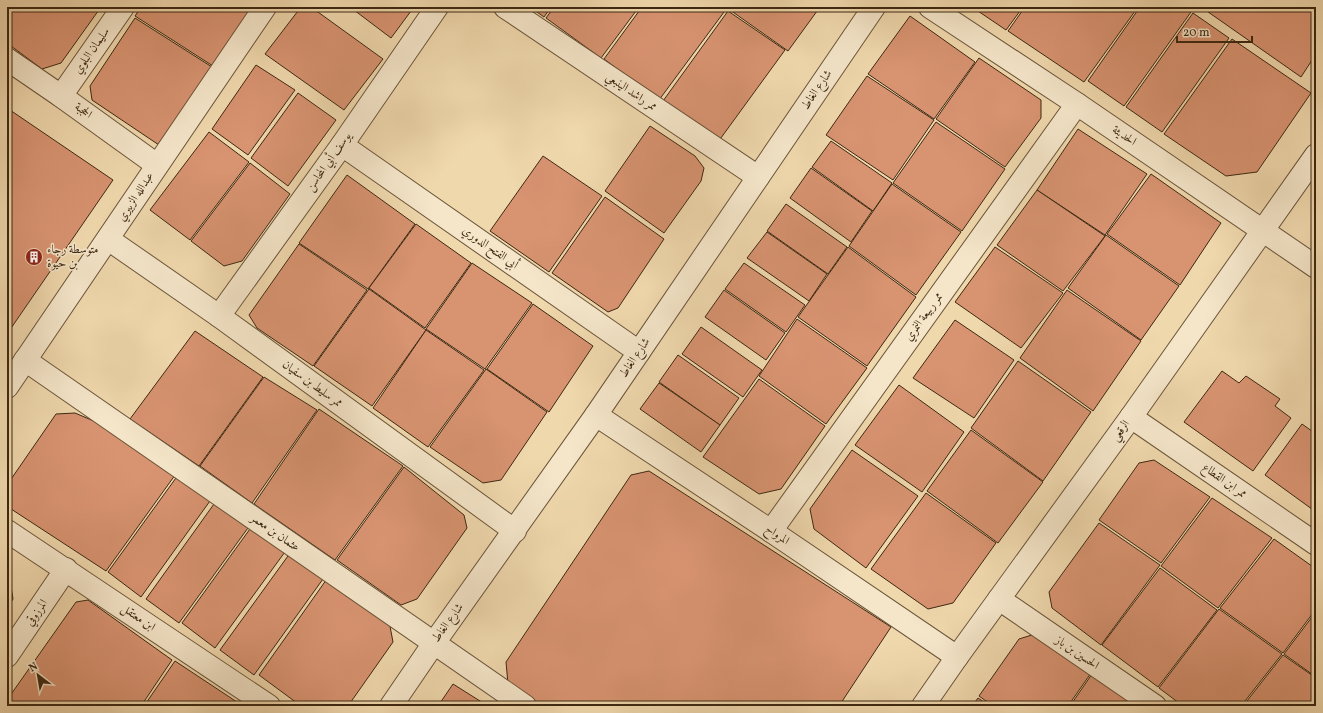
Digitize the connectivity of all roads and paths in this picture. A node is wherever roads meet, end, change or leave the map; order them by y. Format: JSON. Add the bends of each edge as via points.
{"nodes":[{"id":1,"x":123,"y":7,"type":"edge"},
{"id":2,"x":265,"y":7,"type":"edge"},
{"id":3,"x":438,"y":7,"type":"edge"},
{"id":4,"x":505,"y":7,"type":"edge"},
{"id":5,"x":874,"y":7,"type":"edge"},
{"id":6,"x":930,"y":7,"type":"edge"},
{"id":7,"x":7,"y":59,"type":"edge"},
{"id":8,"x":61,"y":96,"type":"junction"},
{"id":9,"x":1077,"y":104,"type":"junction"},
{"id":10,"x":342,"y":145,"type":"junction"},
{"id":11,"x":1316,"y":155,"type":"edge"},
{"id":12,"x":157,"y":165,"type":"junction"},
{"id":13,"x":758,"y":177,"type":"junction"},
{"id":14,"x":1262,"y":230,"type":"junction"},
{"id":15,"x":108,"y":239,"type":"junction"},
{"id":16,"x":1316,"y":267,"type":"edge"},
{"id":17,"x":219,"y":316,"type":"junction"},
{"id":18,"x":639,"y":352,"type":"junction"},
{"id":19,"x":25,"y":360,"type":"junction"},
{"id":20,"x":7,"y":387,"type":"edge"},
{"id":21,"x":596,"y":415,"type":"junction"},
{"id":22,"x":1131,"y":417,"type":"junction"},
{"id":23,"x":7,"y":531,"type":"edge"},
{"id":24,"x":515,"y":531,"type":"junction"},
{"id":25,"x":771,"y":531,"type":"junction"},
{"id":26,"x":1316,"y":544,"type":"edge"},
{"id":27,"x":66,"y":569,"type":"junction"},
{"id":28,"x":999,"y":599,"type":"junction"},
{"id":29,"x":434,"y":643,"type":"junction"},
{"id":30,"x":7,"y":656,"type":"edge"},
{"id":31,"x":957,"y":656,"type":"junction"},
{"id":32,"x":269,"y":706,"type":"edge"},
{"id":33,"x":391,"y":706,"type":"edge"},
{"id":34,"x":525,"y":706,"type":"edge"},
{"id":35,"x":923,"y":706,"type":"edge"},
{"id":36,"x":1155,"y":706,"type":"edge"}],
"edges":[{"from":1,"to":8,"type":"street","name":"سليمان البلوي"},
{"from":2,"to":12,"type":"street","name":"عبدالله الزبيري"},
{"from":3,"to":10,"type":"street","name":"يوسف أبي المحاسن"},
{"from":4,"to":13,"type":"street","name":"ممر راشد الينبعي"},
{"from":5,"to":13,"type":"street","name":"شارع الغاط"},
{"from":6,"to":9,"type":"street","name":"الحديثة"},
{"from":7,"to":8,"type":"street","name":"الحجبة"},
{"from":8,"to":12,"type":"street","name":"الحجبة"},
{"from":9,"to":14,"type":"street","name":"الحديثة"},
{"from":9,"to":25,"type":"street","name":"ممر ربيعة النمري"},
{"from":10,"to":17,"type":"street","name":"يوسف أبي المحاسن"},
{"from":10,"to":18,"type":"street","name":"أبي الفتح الدوري"},
{"from":11,"to":14,"type":"street","name":"الرقعي"},
{"from":12,"to":15,"type":"street","name":"عبدالله الزبيري"},
{"from":13,"to":18,"type":"street","name":"شارع الغاط"},
{"from":14,"to":16,"type":"street","name":"الحديثة"},
{"from":14,"to":22,"type":"street","name":"الرقعي"},
{"from":15,"to":17,"type":"street","name":"ممر سليط بن سفيان"},
{"from":15,"to":19,"type":"street","name":"عبدالله الزبيري"},
{"from":17,"to":24,"type":"street","name":"ممر سليط بن سفيان"},
{"from":18,"to":21,"type":"street","name":"شارع الغاط"},
{"from":19,"to":20,"type":"street","name":"عبدالله الزبيري"},
{"from":19,"to":29,"type":"street","name":"عثمان بن معمر"},
{"from":21,"to":24,"type":"street","name":"شارع الغاط"},
{"from":21,"to":25,"type":"street","name":"المرواح"},
{"from":22,"to":26,"type":"street","name":"ممر ابن القطاع"},
{"from":22,"to":28,"type":"street","name":"الرقعي"},
{"from":23,"to":27,"type":"street","name":"ابن معتقل"},
{"from":24,"to":29,"type":"street","name":"شارع الغاط"},
{"from":25,"to":31,"type":"street","name":"المرواح"},
{"from":27,"to":30,"type":"street","name":"المرزوقي"},
{"from":27,"to":32,"type":"street","name":"ابن معتقل"},
{"from":28,"to":31,"type":"street","name":"الرقعي"},
{"from":28,"to":36,"type":"street","name":"الحسين بن باز"},
{"from":29,"to":33,"type":"street","name":"شارع الغاط"},
{"from":29,"to":34,"type":"street","name":"عثمان بن معمر"},
{"from":31,"to":35,"type":"street","name":"الرقعي"}]}
